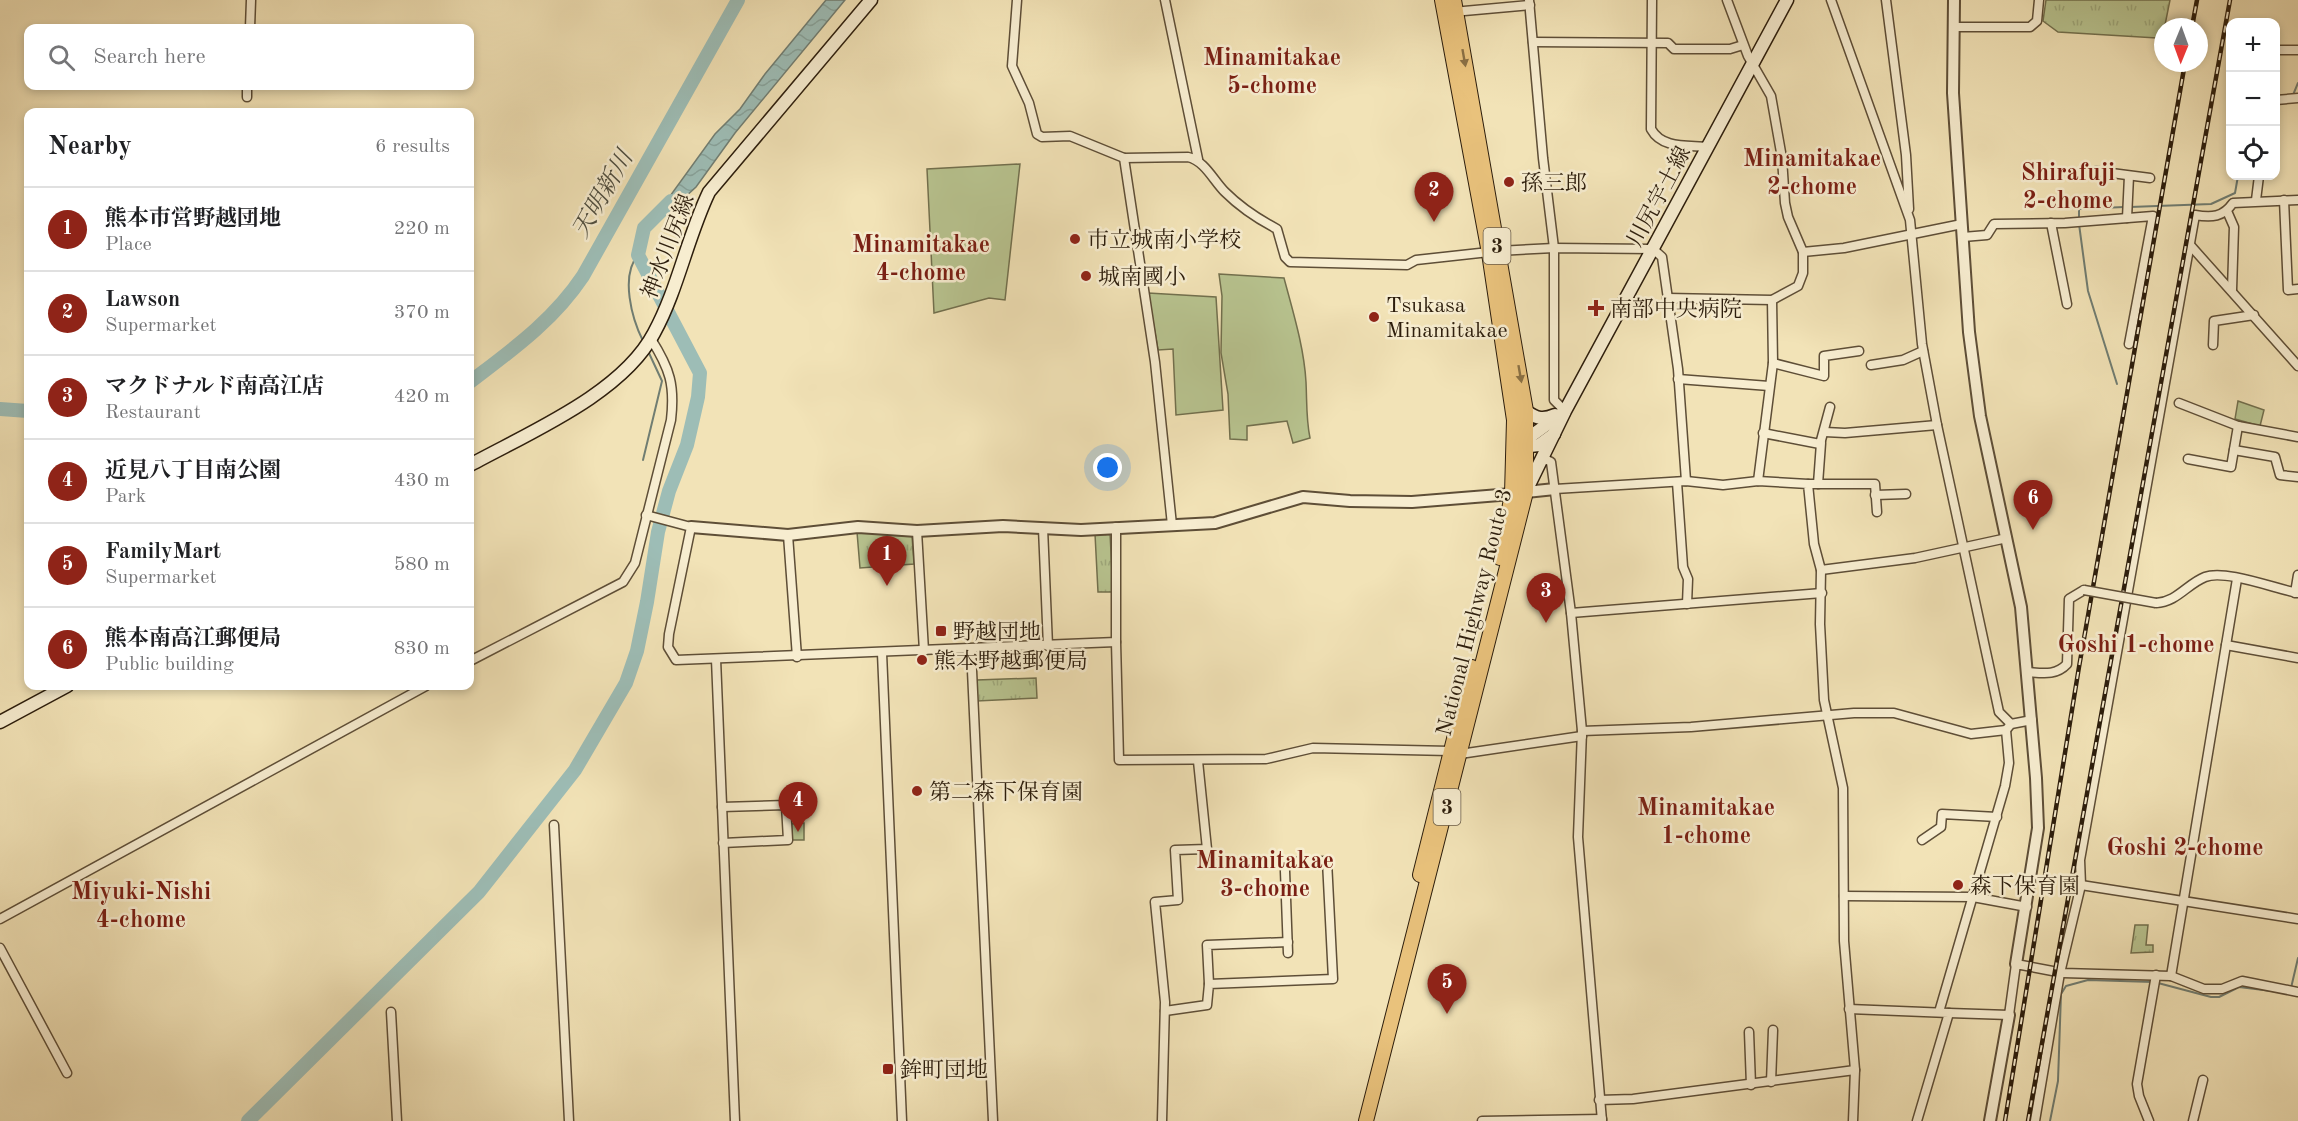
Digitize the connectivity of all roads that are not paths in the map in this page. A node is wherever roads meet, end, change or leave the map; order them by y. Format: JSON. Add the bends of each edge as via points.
{"nodes":[{"id":1,"x":251,"y":0,"type":"edge"},
{"id":2,"x":871,"y":0,"type":"edge"},
{"id":3,"x":1017,"y":0,"type":"edge"},
{"id":4,"x":1165,"y":0,"type":"edge"},
{"id":5,"x":1652,"y":0,"type":"edge"},
{"id":6,"x":1727,"y":0,"type":"edge"},
{"id":7,"x":1786,"y":0,"type":"edge"},
{"id":8,"x":1831,"y":0,"type":"edge"},
{"id":9,"x":1886,"y":0,"type":"edge"},
{"id":10,"x":1954,"y":0,"type":"edge"},
{"id":11,"x":2039,"y":0,"type":"edge"},
{"id":12,"x":1530,"y":3,"type":"edge"},
{"id":13,"x":1449,"y":6,"type":"edge"},
{"id":14,"x":250,"y":24,"type":"edge"},
{"id":15,"x":1954,"y":27,"type":"junction"},
{"id":16,"x":1533,"y":42,"type":"junction"},
{"id":17,"x":1650,"y":44,"type":"junction"},
{"id":18,"x":1743,"y":45,"type":"junction"},
{"id":19,"x":2280,"y":50,"type":"edge"},
{"id":20,"x":2298,"y":50,"type":"edge"},
{"id":21,"x":1752,"y":64,"type":"junction"},
{"id":22,"x":247,"y":90,"type":"edge"},
{"id":23,"x":247,"y":97,"type":"dead end"},
{"id":24,"x":2298,"y":98,"type":"edge"},
{"id":25,"x":2280,"y":100,"type":"edge"},
{"id":26,"x":1708,"y":147,"type":"junction"},
{"id":27,"x":1124,"y":158,"type":"junction"},
{"id":28,"x":1198,"y":159,"type":"junction"},
{"id":29,"x":2096,"y":171,"type":"dead end"},
{"id":30,"x":2129,"y":176,"type":"junction"},
{"id":31,"x":2150,"y":178,"type":"dead end"},
{"id":32,"x":2259,"y":180,"type":"edge"},
{"id":33,"x":2284,"y":200,"type":"junction"},
{"id":34,"x":2298,"y":200,"type":"edge"},
{"id":35,"x":2256,"y":201,"type":"junction"},
{"id":36,"x":2227,"y":211,"type":"junction"},
{"id":37,"x":1910,"y":218,"type":"junction"},
{"id":38,"x":2127,"y":218,"type":"junction"},
{"id":39,"x":2051,"y":223,"type":"junction"},
{"id":40,"x":1962,"y":224,"type":"junction"},
{"id":41,"x":1913,"y":234,"type":"junction"},
{"id":42,"x":1963,"y":237,"type":"junction"},
{"id":43,"x":2190,"y":245,"type":"junction"},
{"id":44,"x":1554,"y":248,"type":"junction"},
{"id":45,"x":1653,"y":249,"type":"junction"},
{"id":46,"x":1493,"y":252,"type":"junction"},
{"id":47,"x":1803,"y":252,"type":"junction"},
{"id":48,"x":2298,"y":289,"type":"edge"},
{"id":49,"x":2232,"y":290,"type":"junction"},
{"id":50,"x":1667,"y":297,"type":"junction"},
{"id":51,"x":1772,"y":300,"type":"junction"},
{"id":52,"x":2067,"y":304,"type":"dead end"},
{"id":53,"x":2254,"y":315,"type":"junction"},
{"id":54,"x":653,"y":336,"type":"junction"},
{"id":55,"x":2129,"y":344,"type":"dead end"},
{"id":56,"x":2213,"y":345,"type":"dead end"},
{"id":57,"x":1859,"y":351,"type":"dead end"},
{"id":58,"x":1923,"y":351,"type":"junction"},
{"id":59,"x":1773,"y":363,"type":"junction"},
{"id":60,"x":1871,"y":365,"type":"dead end"},
{"id":61,"x":2298,"y":366,"type":"edge"},
{"id":62,"x":1678,"y":379,"type":"junction"},
{"id":63,"x":1769,"y":386,"type":"junction"},
{"id":64,"x":2179,"y":403,"type":"dead end"},
{"id":65,"x":1830,"y":407,"type":"dead end"},
{"id":66,"x":1526,"y":411,"type":"junction"},
{"id":67,"x":1565,"y":411,"type":"junction"},
{"id":68,"x":1936,"y":425,"type":"junction"},
{"id":69,"x":2238,"y":426,"type":"junction"},
{"id":70,"x":1825,"y":432,"type":"junction"},
{"id":71,"x":1555,"y":433,"type":"junction"},
{"id":72,"x":1764,"y":433,"type":"junction"},
{"id":73,"x":2298,"y":437,"type":"edge"},
{"id":74,"x":1520,"y":443,"type":"junction"},
{"id":75,"x":1821,"y":443,"type":"junction"},
{"id":76,"x":2234,"y":450,"type":"junction"},
{"id":77,"x":1544,"y":458,"type":"junction"},
{"id":78,"x":2188,"y":459,"type":"dead end"},
{"id":79,"x":474,"y":463,"type":"edge"},
{"id":80,"x":2298,"y":477,"type":"edge"},
{"id":81,"x":1681,"y":481,"type":"junction"},
{"id":82,"x":1758,"y":481,"type":"junction"},
{"id":83,"x":1808,"y":484,"type":"junction"},
{"id":84,"x":1818,"y":484,"type":"junction"},
{"id":85,"x":1555,"y":489,"type":"junction"},
{"id":86,"x":1519,"y":493,"type":"junction"},
{"id":87,"x":1906,"y":494,"type":"dead end"},
{"id":88,"x":1875,"y":495,"type":"junction"},
{"id":89,"x":1877,"y":512,"type":"dead end"},
{"id":90,"x":648,"y":516,"type":"junction"},
{"id":91,"x":1172,"y":525,"type":"junction"},
{"id":92,"x":691,"y":527,"type":"junction"},
{"id":93,"x":1116,"y":527,"type":"junction"},
{"id":94,"x":1043,"y":528,"type":"junction"},
{"id":95,"x":917,"y":531,"type":"junction"},
{"id":96,"x":788,"y":535,"type":"junction"},
{"id":97,"x":2007,"y":538,"type":"junction"},
{"id":98,"x":1963,"y":548,"type":"junction"},
{"id":99,"x":1821,"y":570,"type":"junction"},
{"id":100,"x":2298,"y":575,"type":"edge"},
{"id":101,"x":2237,"y":579,"type":"junction"},
{"id":102,"x":1822,"y":593,"type":"junction"},
{"id":103,"x":2296,"y":593,"type":"edge"},
{"id":104,"x":1687,"y":604,"type":"junction"},
{"id":105,"x":1571,"y":613,"type":"junction"},
{"id":106,"x":1116,"y":642,"type":"junction"},
{"id":107,"x":2226,"y":645,"type":"junction"},
{"id":108,"x":1048,"y":646,"type":"junction"},
{"id":109,"x":971,"y":649,"type":"junction"},
{"id":110,"x":924,"y":651,"type":"junction"},
{"id":111,"x":882,"y":653,"type":"junction"},
{"id":112,"x":796,"y":657,"type":"junction"},
{"id":113,"x":2298,"y":658,"type":"edge"},
{"id":114,"x":474,"y":659,"type":"edge"},
{"id":115,"x":716,"y":659,"type":"junction"},
{"id":116,"x":2028,"y":672,"type":"junction"},
{"id":117,"x":60,"y":690,"type":"edge"},
{"id":118,"x":419,"y":690,"type":"edge"},
{"id":119,"x":1826,"y":716,"type":"junction"},
{"id":120,"x":2032,"y":720,"type":"junction"},
{"id":121,"x":0,"y":722,"type":"edge"},
{"id":122,"x":2008,"y":727,"type":"junction"},
{"id":123,"x":1582,"y":733,"type":"junction"},
{"id":124,"x":1455,"y":753,"type":"junction"},
{"id":125,"x":1198,"y":761,"type":"junction"},
{"id":126,"x":722,"y":807,"type":"junction"},
{"id":127,"x":1997,"y":817,"type":"junction"},
{"id":128,"x":554,"y":825,"type":"dead end"},
{"id":129,"x":1922,"y":840,"type":"dead end"},
{"id":130,"x":723,"y":843,"type":"junction"},
{"id":131,"x":1207,"y":849,"type":"junction"},
{"id":132,"x":1285,"y":871,"type":"dead end"},
{"id":133,"x":2081,"y":885,"type":"junction"},
{"id":134,"x":1844,"y":896,"type":"junction"},
{"id":135,"x":1973,"y":897,"type":"junction"},
{"id":136,"x":2184,"y":900,"type":"junction"},
{"id":137,"x":2027,"y":907,"type":"junction"},
{"id":138,"x":0,"y":919,"type":"edge"},
{"id":139,"x":2298,"y":919,"type":"edge"},
{"id":140,"x":1287,"y":942,"type":"junction"},
{"id":141,"x":0,"y":948,"type":"edge"},
{"id":142,"x":1288,"y":953,"type":"dead end"},
{"id":143,"x":2016,"y":964,"type":"junction"},
{"id":144,"x":2060,"y":973,"type":"junction"},
{"id":145,"x":2156,"y":975,"type":"junction"},
{"id":146,"x":2171,"y":976,"type":"junction"},
{"id":147,"x":1209,"y":984,"type":"junction"},
{"id":148,"x":2298,"y":993,"type":"edge"},
{"id":149,"x":1849,"y":1009,"type":"junction"},
{"id":150,"x":1165,"y":1011,"type":"junction"},
{"id":151,"x":391,"y":1012,"type":"dead end"},
{"id":152,"x":1944,"y":1013,"type":"junction"},
{"id":153,"x":2009,"y":1015,"type":"junction"},
{"id":154,"x":1773,"y":1030,"type":"dead end"},
{"id":155,"x":1749,"y":1032,"type":"dead end"},
{"id":156,"x":1855,"y":1070,"type":"junction"},
{"id":157,"x":68,"y":1073,"type":"dead end"},
{"id":158,"x":2203,"y":1080,"type":"dead end"},
{"id":159,"x":1771,"y":1082,"type":"junction"},
{"id":160,"x":1751,"y":1085,"type":"junction"},
{"id":161,"x":1599,"y":1100,"type":"junction"},
{"id":162,"x":1602,"y":1120,"type":"edge"},
{"id":163,"x":397,"y":1121,"type":"edge"},
{"id":164,"x":569,"y":1121,"type":"edge"},
{"id":165,"x":735,"y":1121,"type":"edge"},
{"id":166,"x":902,"y":1121,"type":"edge"},
{"id":167,"x":993,"y":1121,"type":"edge"},
{"id":168,"x":1162,"y":1121,"type":"edge"},
{"id":169,"x":1357,"y":1121,"type":"edge"},
{"id":170,"x":1366,"y":1121,"type":"edge"},
{"id":171,"x":1482,"y":1121,"type":"edge"},
{"id":172,"x":1487,"y":1121,"type":"edge"},
{"id":173,"x":1853,"y":1121,"type":"edge"},
{"id":174,"x":1917,"y":1121,"type":"edge"},
{"id":175,"x":1990,"y":1121,"type":"edge"},
{"id":176,"x":2035,"y":1121,"type":"edge"},
{"id":177,"x":2149,"y":1121,"type":"edge"},
{"id":178,"x":2193,"y":1121,"type":"edge"}],
"edges":[{"from":1,"to":14,"type":"street"},
{"from":2,"to":54,"type":"main road","name":"神水川尻線","via":[[709,192],[694,222],[674,289]]},
{"from":3,"to":27,"type":"street","via":[[1012,66],[1029,103],[1037,134],[1070,136]]},
{"from":4,"to":28,"type":"street"},
{"from":5,"to":17,"type":"street"},
{"from":6,"to":18,"type":"street"},
{"from":7,"to":21,"type":"main road","name":"川尻宇土線"},
{"from":8,"to":37,"type":"street"},
{"from":9,"to":37,"type":"street"},
{"from":10,"to":15,"type":"street"},
{"from":11,"to":15,"type":"street","via":[[2037,21],[2030,27]]},
{"from":12,"to":13,"type":"street"},
{"from":12,"to":16,"type":"street"},
{"from":13,"to":46,"type":"highway","name":"National Highway Route 3","number":"3"},
{"from":15,"to":40,"type":"street","via":[[1953,93]]},
{"from":16,"to":17,"type":"street"},
{"from":16,"to":44,"type":"street"},
{"from":17,"to":18,"type":"street","via":[[1730,50]]},
{"from":17,"to":26,"type":"street","via":[[1651,129],[1669,144]]},
{"from":18,"to":21,"type":"street"},
{"from":19,"to":20,"type":"street"},
{"from":21,"to":26,"type":"main road","name":"川尻宇土線"},
{"from":21,"to":47,"type":"street","via":[[1771,96],[1786,210]]},
{"from":22,"to":23,"type":"street"},
{"from":24,"to":25,"type":"street"},
{"from":26,"to":45,"type":"main road","name":"川尻宇土線"},
{"from":27,"to":28,"type":"street"},
{"from":27,"to":91,"type":"street","via":[[1155,362]]},
{"from":28,"to":46,"type":"street","via":[[1226,192],[1276,229],[1290,262],[1407,265],[1416,260]]},
{"from":29,"to":30,"type":"street"},
{"from":30,"to":31,"type":"street"},
{"from":30,"to":38,"type":"street"},
{"from":32,"to":35,"type":"street"},
{"from":33,"to":34,"type":"street"},
{"from":33,"to":35,"type":"street"},
{"from":33,"to":48,"type":"street","via":[[2288,290]]},
{"from":35,"to":36,"type":"street","via":[[2234,203]]},
{"from":36,"to":43,"type":"street","via":[[2207,218],[2195,215]]},
{"from":36,"to":49,"type":"street","via":[[2234,227]]},
{"from":37,"to":41,"type":"street"},
{"from":38,"to":39,"type":"street"},
{"from":38,"to":55,"type":"street","via":[[2153,216]]},
{"from":39,"to":42,"type":"street","via":[[1994,224],[1987,235]]},
{"from":39,"to":52,"type":"street"},
{"from":40,"to":41,"type":"street"},
{"from":40,"to":42,"type":"street"},
{"from":41,"to":47,"type":"street"},
{"from":41,"to":58,"type":"street"},
{"from":42,"to":97,"type":"street","via":[[1969,332],[1980,416]]},
{"from":43,"to":49,"type":"street"},
{"from":43,"to":133,"type":"street","via":[[2079,860]]},
{"from":44,"to":45,"type":"street"},
{"from":44,"to":46,"type":"street"},
{"from":44,"to":67,"type":"street","via":[[1554,400]]},
{"from":45,"to":50,"type":"street","via":[[1662,257]]},
{"from":45,"to":67,"type":"main road","name":"川尻宇土線"},
{"from":46,"to":66,"type":"highway","name":"National Highway Route 3","number":"3","one_way":true},
{"from":46,"to":74,"type":"highway","name":"National Highway Route 3","number":"3"},
{"from":47,"to":51,"type":"street","via":[[1803,273],[1798,286]]},
{"from":49,"to":53,"type":"street"},
{"from":50,"to":51,"type":"street"},
{"from":50,"to":62,"type":"street"},
{"from":51,"to":59,"type":"street"},
{"from":53,"to":56,"type":"street","via":[[2214,321]]},
{"from":53,"to":61,"type":"street"},
{"from":54,"to":79,"type":"main road","name":"神水川尻線","via":[[607,386]]},
{"from":54,"to":90,"type":"street","via":[[671,378],[673,401]]},
{"from":57,"to":59,"type":"street","via":[[1824,356],[1824,376]]},
{"from":58,"to":60,"type":"street","via":[[1903,360]]},
{"from":58,"to":68,"type":"street"},
{"from":59,"to":63,"type":"street"},
{"from":62,"to":63,"type":"street"},
{"from":62,"to":81,"type":"street"},
{"from":63,"to":72,"type":"street"},
{"from":64,"to":69,"type":"street"},
{"from":65,"to":70,"type":"street"},
{"from":66,"to":67,"type":"main road","via":[[1536,418]]},
{"from":66,"to":74,"type":"highway","name":"National Highway Route 3","number":"3"},
{"from":67,"to":71,"type":"main road","name":"川尻宇土線"},
{"from":67,"to":74,"type":"main road","name":"川尻宇土線"},
{"from":68,"to":70,"type":"street"},
{"from":68,"to":98,"type":"street"},
{"from":69,"to":73,"type":"street"},
{"from":69,"to":76,"type":"street"},
{"from":70,"to":75,"type":"street"},
{"from":71,"to":74,"type":"main road","via":[[1539,445]]},
{"from":71,"to":77,"type":"main road","name":"川尻宇土線"},
{"from":72,"to":75,"type":"street"},
{"from":72,"to":82,"type":"street"},
{"from":74,"to":86,"type":"highway","name":"National Highway Route 3","number":"3"},
{"from":75,"to":84,"type":"street"},
{"from":76,"to":78,"type":"street","via":[[2231,467]]},
{"from":76,"to":80,"type":"street","via":[[2275,457],[2280,475]]},
{"from":77,"to":85,"type":"street","via":[[1551,462]]},
{"from":77,"to":86,"type":"main road","name":"川尻宇土線"},
{"from":81,"to":82,"type":"street"},
{"from":81,"to":85,"type":"street"},
{"from":81,"to":104,"type":"street"},
{"from":82,"to":83,"type":"street"},
{"from":83,"to":84,"type":"street"},
{"from":83,"to":99,"type":"street","via":[[1814,544]]},
{"from":84,"to":88,"type":"street","via":[[1875,484]]},
{"from":85,"to":86,"type":"street"},
{"from":85,"to":105,"type":"street"},
{"from":86,"to":91,"type":"street","via":[[1412,502],[1303,497],[1215,523]]},
{"from":86,"to":124,"type":"highway","name":"National Highway Route 3","number":"3"},
{"from":87,"to":88,"type":"street"},
{"from":88,"to":89,"type":"street"},
{"from":90,"to":92,"type":"street"},
{"from":90,"to":114,"type":"street","via":[[635,563],[623,582]]},
{"from":91,"to":93,"type":"street"},
{"from":92,"to":96,"type":"street"},
{"from":92,"to":115,"type":"street","via":[[668,646],[676,660]]},
{"from":93,"to":94,"type":"street"},
{"from":93,"to":106,"type":"street"},
{"from":94,"to":95,"type":"street"},
{"from":94,"to":108,"type":"street"},
{"from":95,"to":96,"type":"street","via":[[858,527]]},
{"from":95,"to":110,"type":"street"},
{"from":96,"to":112,"type":"street"},
{"from":97,"to":98,"type":"street"},
{"from":97,"to":116,"type":"street","via":[[2021,607]]},
{"from":98,"to":99,"type":"street"},
{"from":98,"to":122,"type":"street","via":[[1999,712]]},
{"from":99,"to":102,"type":"street"},
{"from":100,"to":103,"type":"street"},
{"from":101,"to":103,"type":"street"},
{"from":101,"to":107,"type":"street"},
{"from":101,"to":116,"type":"street","bridge":true,"via":[[2208,575],[2166,603],[2084,590],[2069,599],[2067,664],[2050,673]]},
{"from":102,"to":104,"type":"street"},
{"from":102,"to":119,"type":"street","via":[[1820,624]]},
{"from":104,"to":105,"type":"street"},
{"from":105,"to":123,"type":"street"},
{"from":106,"to":108,"type":"street"},
{"from":106,"to":125,"type":"street","via":[[1119,760]]},
{"from":107,"to":113,"type":"street"},
{"from":107,"to":136,"type":"street"},
{"from":108,"to":109,"type":"street"},
{"from":109,"to":110,"type":"street"},
{"from":109,"to":167,"type":"street"},
{"from":110,"to":111,"type":"street"},
{"from":111,"to":112,"type":"street"},
{"from":111,"to":166,"type":"street"},
{"from":112,"to":115,"type":"street"},
{"from":115,"to":126,"type":"street"},
{"from":116,"to":120,"type":"street"},
{"from":117,"to":121,"type":"main road"},
{"from":118,"to":138,"type":"street"},
{"from":119,"to":122,"type":"street","via":[[1894,714],[1971,734]]},
{"from":119,"to":123,"type":"street"},
{"from":119,"to":134,"type":"street","via":[[1843,789]]},
{"from":120,"to":122,"type":"street"},
{"from":120,"to":137,"type":"street","via":[[2038,828]]},
{"from":122,"to":127,"type":"street","via":[[2008,763]]},
{"from":123,"to":124,"type":"street"},
{"from":123,"to":161,"type":"street","via":[[1578,837]]},
{"from":124,"to":125,"type":"street","via":[[1313,748],[1266,759]]},
{"from":124,"to":169,"type":"highway","name":"National Highway Route 3","number":"3"},
{"from":124,"to":170,"type":"highway","name":"National Highway Route 3","number":"3"},
{"from":125,"to":131,"type":"street"},
{"from":126,"to":130,"type":"street"},
{"from":126,"to":130,"type":"street","via":[[786,805],[788,840]]},
{"from":127,"to":129,"type":"street","via":[[1942,814],[1941,827]]},
{"from":127,"to":135,"type":"street"},
{"from":128,"to":164,"type":"street"},
{"from":130,"to":165,"type":"street"},
{"from":131,"to":147,"type":"street","via":[[1208,864],[1328,861],[1333,980]]},
{"from":131,"to":150,"type":"street","via":[[1175,850],[1178,900],[1155,902]]},
{"from":132,"to":140,"type":"street"},
{"from":133,"to":136,"type":"street"},
{"from":133,"to":144,"type":"street"},
{"from":134,"to":135,"type":"street"},
{"from":134,"to":149,"type":"street"},
{"from":135,"to":137,"type":"street"},
{"from":135,"to":152,"type":"street"},
{"from":136,"to":139,"type":"street"},
{"from":136,"to":146,"type":"street"},
{"from":137,"to":143,"type":"street"},
{"from":140,"to":142,"type":"street"},
{"from":140,"to":147,"type":"street","via":[[1207,945]]},
{"from":141,"to":157,"type":"street"},
{"from":143,"to":144,"type":"street"},
{"from":143,"to":153,"type":"street"},
{"from":144,"to":145,"type":"street"},
{"from":144,"to":176,"type":"street"},
{"from":145,"to":146,"type":"street"},
{"from":145,"to":177,"type":"street","via":[[2137,1084]]},
{"from":146,"to":148,"type":"street","via":[[2204,989],[2222,989],[2242,981]]},
{"from":147,"to":150,"type":"street","via":[[1207,1005]]},
{"from":149,"to":152,"type":"street"},
{"from":149,"to":156,"type":"street"},
{"from":150,"to":168,"type":"street"},
{"from":151,"to":163,"type":"street"},
{"from":152,"to":153,"type":"street"},
{"from":152,"to":174,"type":"street"},
{"from":153,"to":175,"type":"street"},
{"from":154,"to":159,"type":"street"},
{"from":155,"to":160,"type":"street"},
{"from":156,"to":159,"type":"street"},
{"from":156,"to":173,"type":"street"},
{"from":158,"to":178,"type":"street"},
{"from":159,"to":160,"type":"street"},
{"from":160,"to":161,"type":"street"},
{"from":161,"to":162,"type":"street"},
{"from":162,"to":172,"type":"street"},
{"from":171,"to":172,"type":"street"}]}
